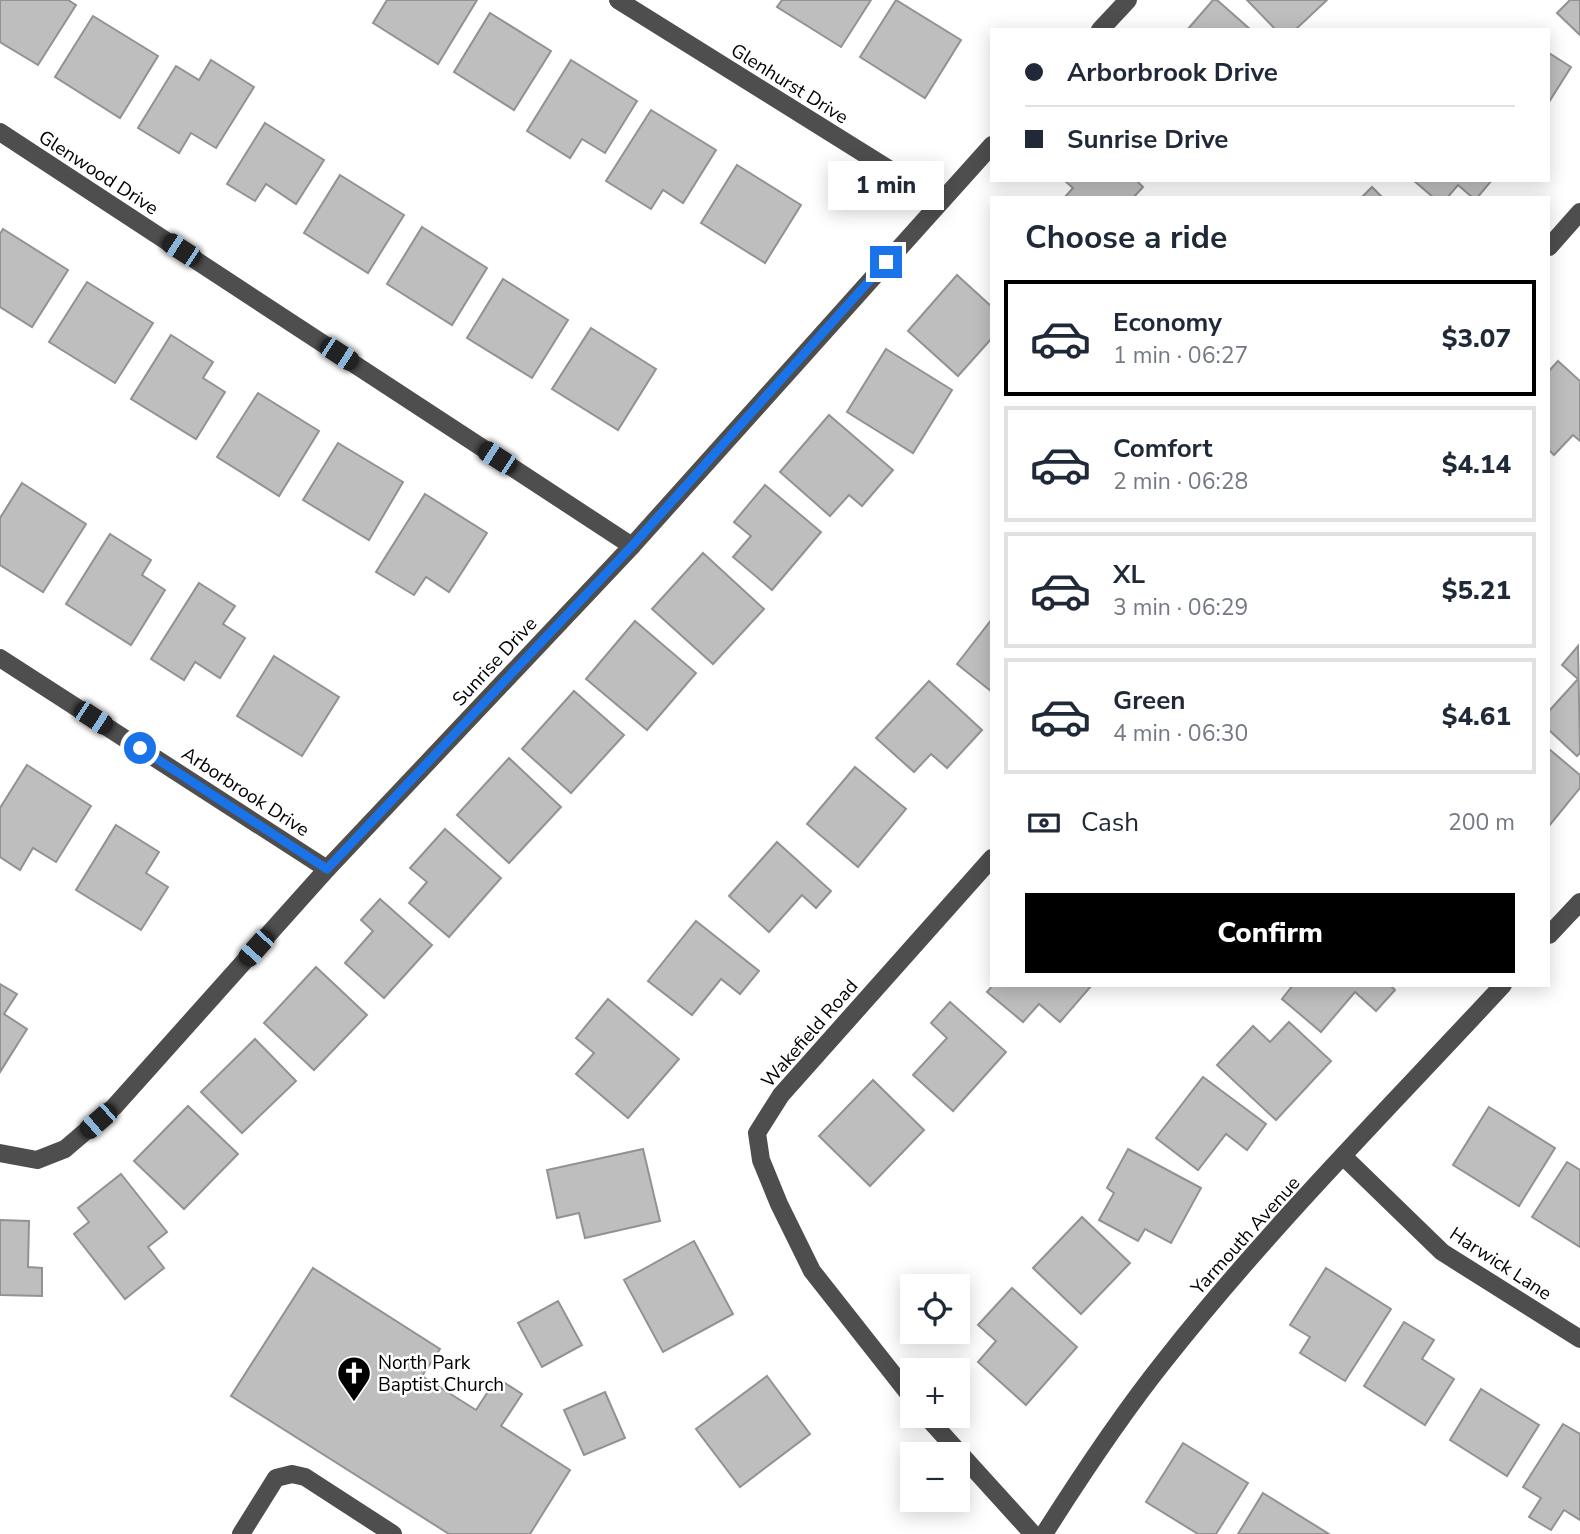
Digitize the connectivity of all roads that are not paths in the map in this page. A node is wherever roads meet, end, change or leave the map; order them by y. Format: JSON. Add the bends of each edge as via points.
{"nodes":[{"id":1,"x":618,"y":0,"type":"edge"},
{"id":2,"x":1128,"y":0,"type":"edge"},
{"id":3,"x":1102,"y":28,"type":"edge"},
{"id":4,"x":0,"y":132,"type":"edge"},
{"id":5,"x":990,"y":147,"type":"edge"},
{"id":6,"x":940,"y":201,"type":"junction"},
{"id":7,"x":1580,"y":212,"type":"edge"},
{"id":8,"x":1550,"y":246,"type":"edge"},
{"id":9,"x":632,"y":546,"type":"junction"},
{"id":10,"x":0,"y":658,"type":"edge"},
{"id":11,"x":990,"y":860,"type":"edge"},
{"id":12,"x":327,"y":869,"type":"junction"},
{"id":13,"x":1580,"y":902,"type":"edge"},
{"id":14,"x":1550,"y":934,"type":"edge"},
{"id":15,"x":1501,"y":987,"type":"edge"},
{"id":16,"x":0,"y":1153,"type":"edge"},
{"id":17,"x":1344,"y":1157,"type":"junction"},
{"id":18,"x":1580,"y":1339,"type":"edge"},
{"id":19,"x":900,"y":1383,"type":"edge"},
{"id":20,"x":937,"y":1428,"type":"edge"},
{"id":21,"x":240,"y":1534,"type":"edge"},
{"id":22,"x":393,"y":1534,"type":"edge"},
{"id":23,"x":1033,"y":1534,"type":"edge"},
{"id":24,"x":1044,"y":1534,"type":"edge"}],
"edges":[{"from":1,"to":6,"type":"street","name":"Glenhurst Drive"},
{"from":2,"to":3,"type":"street"},
{"from":4,"to":9,"type":"street","name":"Glenwood Drive"},
{"from":5,"to":6,"type":"street","name":"Sunrise Drive"},
{"from":6,"to":9,"type":"street","name":"Sunrise Drive"},
{"from":7,"to":8,"type":"street"},
{"from":9,"to":12,"type":"street","name":"Sunrise Drive"},
{"from":10,"to":12,"type":"street","name":"Arborbrook Drive"},
{"from":11,"to":19,"type":"street","name":"Wakefield Road","via":[[781,1095],[757,1133],[765,1171],[812,1271]]},
{"from":12,"to":16,"type":"street","name":"Sunrise Drive","via":[[114,1107],[65,1149],[37,1160]]},
{"from":13,"to":14,"type":"street"},
{"from":15,"to":17,"type":"street","name":"Yarmouth Avenue"},
{"from":17,"to":18,"type":"street","name":"Harwick Lane","via":[[1442,1252]]},
{"from":17,"to":24,"type":"street","name":"Yarmouth Avenue","via":[[1238,1271],[1165,1360],[1093,1457]]},
{"from":20,"to":23,"type":"street"},
{"from":21,"to":22,"type":"street","via":[[276,1478],[292,1474],[305,1477]]}]}
